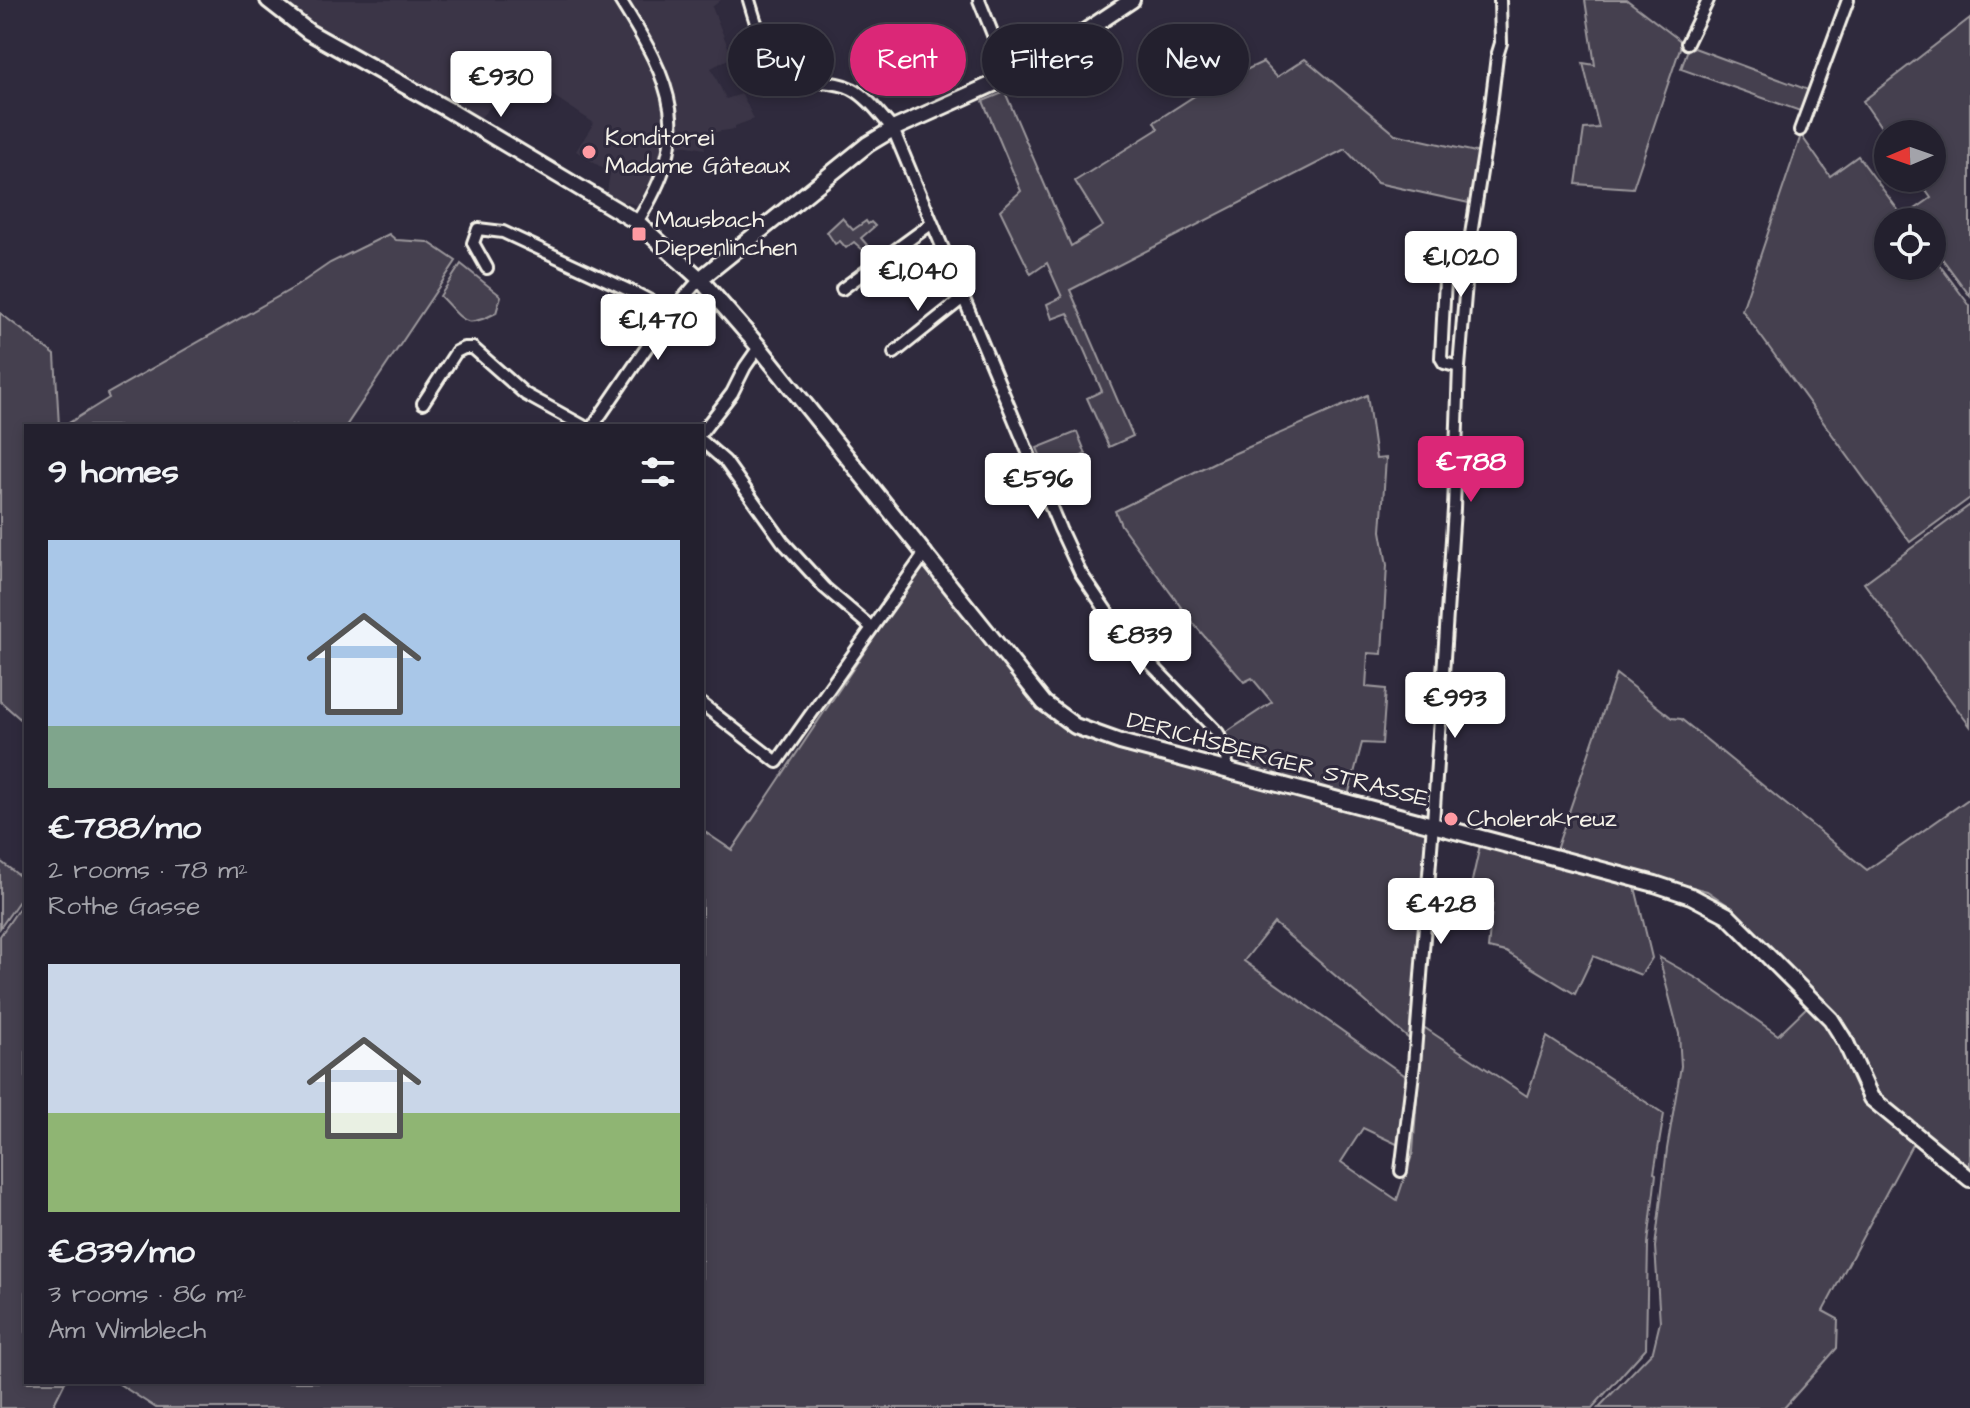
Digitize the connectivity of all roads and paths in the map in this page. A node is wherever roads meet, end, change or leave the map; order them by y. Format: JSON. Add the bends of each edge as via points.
{"nodes":[{"id":1,"x":268,"y":0,"type":"edge"},
{"id":2,"x":620,"y":0,"type":"edge"},
{"id":3,"x":749,"y":0,"type":"edge"},
{"id":4,"x":979,"y":0,"type":"edge"},
{"id":5,"x":1132,"y":0,"type":"edge"},
{"id":6,"x":1500,"y":0,"type":"edge"},
{"id":7,"x":1708,"y":0,"type":"edge"},
{"id":8,"x":1848,"y":0,"type":"edge"},
{"id":9,"x":989,"y":24,"type":"edge"},
{"id":10,"x":1096,"y":24,"type":"edge"},
{"id":11,"x":1687,"y":43,"type":"dead end"},
{"id":12,"x":982,"y":89,"type":"edge"},
{"id":13,"x":893,"y":129,"type":"junction"},
{"id":14,"x":1800,"y":130,"type":"dead end"},
{"id":15,"x":637,"y":222,"type":"junction"},
{"id":16,"x":931,"y":224,"type":"junction"},
{"id":17,"x":1447,"y":242,"type":"dead end"},
{"id":18,"x":487,"y":268,"type":"dead end"},
{"id":19,"x":700,"y":279,"type":"junction"},
{"id":20,"x":842,"y":289,"type":"dead end"},
{"id":21,"x":963,"y":298,"type":"junction"},
{"id":22,"x":671,"y":312,"type":"junction"},
{"id":23,"x":759,"y":347,"type":"junction"},
{"id":24,"x":894,"y":353,"type":"dead end"},
{"id":25,"x":1459,"y":367,"type":"junction"},
{"id":26,"x":423,"y":403,"type":"dead end"},
{"id":27,"x":579,"y":424,"type":"edge"},
{"id":28,"x":594,"y":424,"type":"edge"},
{"id":29,"x":704,"y":429,"type":"edge"},
{"id":30,"x":704,"y":443,"type":"edge"},
{"id":31,"x":926,"y":552,"type":"junction"},
{"id":32,"x":872,"y":628,"type":"junction"},
{"id":33,"x":704,"y":706,"type":"edge"},
{"id":34,"x":1228,"y":770,"type":"junction"},
{"id":35,"x":1433,"y":823,"type":"junction"},
{"id":36,"x":1401,"y":1171,"type":"dead end"},
{"id":37,"x":1970,"y":1179,"type":"edge"}],
"edges":[{"from":1,"to":15,"type":"street","name":"DERICHSBERGER STRASSE","via":[[309,32]]},
{"from":2,"to":15,"type":"street","via":[[660,74],[673,123],[667,161]]},
{"from":3,"to":13,"type":"street","via":[[765,45],[785,72],[850,87]]},
{"from":4,"to":9,"type":"street"},
{"from":5,"to":10,"type":"street"},
{"from":6,"to":25,"type":"street","via":[[1501,43],[1469,247]]},
{"from":7,"to":11,"type":"street"},
{"from":8,"to":14,"type":"street"},
{"from":12,"to":13,"type":"street"},
{"from":13,"to":16,"type":"street"},
{"from":13,"to":19,"type":"street","via":[[849,157]]},
{"from":15,"to":19,"type":"street","name":"DERICHSBERGER STRASSE"},
{"from":16,"to":20,"type":"street"},
{"from":16,"to":21,"type":"street"},
{"from":17,"to":25,"type":"street","via":[[1441,358]]},
{"from":18,"to":22,"type":"street","via":[[473,243],[478,229],[503,232]]},
{"from":19,"to":22,"type":"street"},
{"from":19,"to":23,"type":"street","name":"DERICHSBERGER STRASSE"},
{"from":21,"to":24,"type":"street"},
{"from":21,"to":34,"type":"street","via":[[1080,572],[1122,634],[1218,733]]},
{"from":22,"to":28,"type":"street"},
{"from":23,"to":29,"type":"street"},
{"from":23,"to":31,"type":"street","name":"DERICHSBERGER STRASSE"},
{"from":25,"to":35,"type":"street"},
{"from":26,"to":27,"type":"street","via":[[456,352],[473,348],[525,394]]},
{"from":30,"to":32,"type":"street","via":[[725,461],[783,542]]},
{"from":31,"to":32,"type":"street"},
{"from":31,"to":34,"type":"street","name":"DERICHSBERGER STRASSE","via":[[1027,683],[1059,716],[1096,735]]},
{"from":32,"to":33,"type":"street","via":[[777,762]]},
{"from":34,"to":35,"type":"street","name":"DERICHSBERGER STRASSE"},
{"from":35,"to":36,"type":"street"},
{"from":35,"to":37,"type":"street","name":"DERICHSBERGER STRASSE","via":[[1655,884],[1727,915],[1831,1019],[1871,1098]]}]}
